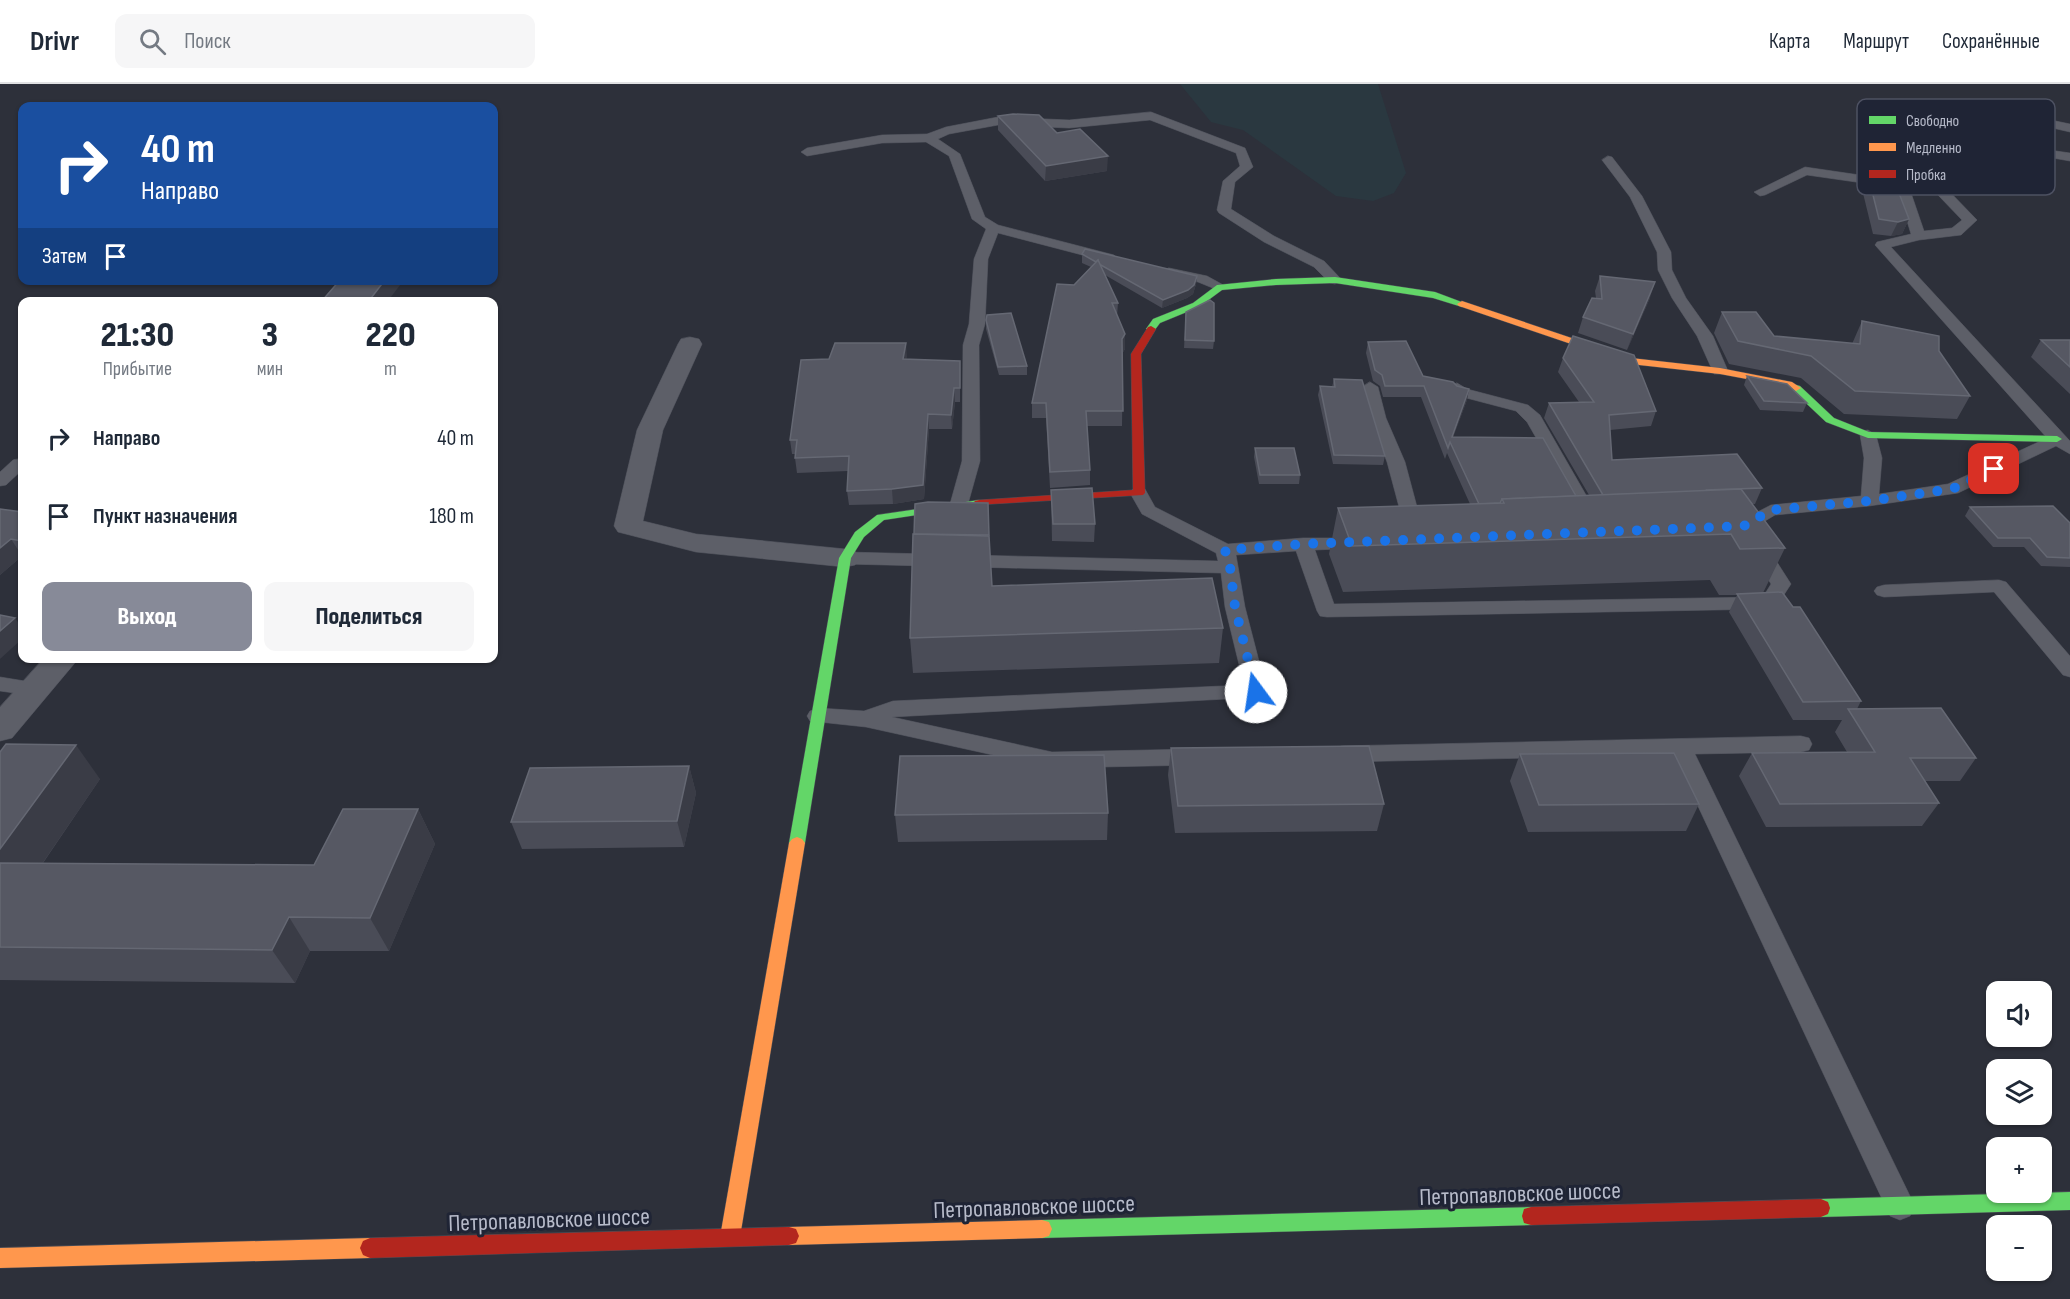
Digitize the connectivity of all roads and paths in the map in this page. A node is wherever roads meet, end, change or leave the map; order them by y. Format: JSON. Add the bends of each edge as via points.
{"nodes":[{"id":1,"x":2055,"y":125,"type":"edge"},
{"id":2,"x":2070,"y":128,"type":"edge"},
{"id":3,"x":929,"y":138,"type":"junction"},
{"id":4,"x":807,"y":152,"type":"dead end"},
{"id":5,"x":2055,"y":155,"type":"edge"},
{"id":6,"x":2070,"y":157,"type":"edge"},
{"id":7,"x":1608,"y":160,"type":"dead end"},
{"id":8,"x":1857,"y":179,"type":"edge"},
{"id":9,"x":1760,"y":192,"type":"dead end"},
{"id":10,"x":1906,"y":195,"type":"edge"},
{"id":11,"x":1946,"y":195,"type":"edge"},
{"id":12,"x":993,"y":228,"type":"junction"},
{"id":13,"x":1919,"y":237,"type":"junction"},
{"id":14,"x":1123,"y":261,"type":"edge"},
{"id":15,"x":1157,"y":269,"type":"edge"},
{"id":16,"x":1335,"y":280,"type":"junction"},
{"id":17,"x":1220,"y":287,"type":"junction"},
{"id":18,"x":690,"y":344,"type":"dead end"},
{"id":19,"x":1720,"y":371,"type":"junction"},
{"id":20,"x":1370,"y":387,"type":"dead end"},
{"id":21,"x":1457,"y":388,"type":"edge"},
{"id":22,"x":1868,"y":435,"type":"junction"},
{"id":23,"x":2064,"y":444,"type":"edge"},
{"id":24,"x":18,"y":465,"type":"edge"},
{"id":25,"x":0,"y":482,"type":"edge"},
{"id":26,"x":1139,"y":493,"type":"junction"},
{"id":27,"x":1869,"y":501,"type":"junction"},
{"id":28,"x":959,"y":504,"type":"junction"},
{"id":29,"x":1744,"y":526,"type":"junction"},
{"id":30,"x":1721,"y":527,"type":"edge"},
{"id":31,"x":1575,"y":533,"type":"edge"},
{"id":32,"x":1304,"y":544,"type":"junction"},
{"id":33,"x":845,"y":558,"type":"junction"},
{"id":34,"x":1228,"y":558,"type":"junction"},
{"id":35,"x":1884,"y":591,"type":"dead end"},
{"id":36,"x":59,"y":663,"type":"edge"},
{"id":37,"x":2070,"y":670,"type":"edge"},
{"id":38,"x":0,"y":684,"type":"edge"},
{"id":39,"x":36,"y":689,"type":"junction"},
{"id":40,"x":818,"y":716,"type":"junction"},
{"id":41,"x":866,"y":719,"type":"junction"},
{"id":42,"x":0,"y":729,"type":"edge"},
{"id":43,"x":1801,"y":744,"type":"dead end"},
{"id":44,"x":1681,"y":747,"type":"junction"},
{"id":45,"x":1325,"y":754,"type":"edge"},
{"id":46,"x":1218,"y":756,"type":"edge"},
{"id":47,"x":2070,"y":1201,"type":"edge"},
{"id":48,"x":1900,"y":1206,"type":"junction"},
{"id":49,"x":730,"y":1238,"type":"junction"},
{"id":50,"x":0,"y":1258,"type":"edge"}],
"edges":[{"from":1,"to":2,"type":"lane"},
{"from":3,"to":4,"type":"lane","via":[[882,139]]},
{"from":3,"to":12,"type":"lane","via":[[954,154],[979,219]]},
{"from":3,"to":16,"type":"lane","via":[[998,121],[1069,124],[1151,116],[1241,151],[1247,167],[1229,181],[1224,210],[1318,264]]},
{"from":5,"to":6,"type":"lane"},
{"from":7,"to":19,"type":"lane","via":[[1636,196],[1664,252],[1665,270],[1705,336]]},
{"from":8,"to":9,"type":"lane","via":[[1805,171]]},
{"from":10,"to":13,"type":"lane"},
{"from":11,"to":13,"type":"lane","via":[[1970,220],[1956,232]]},
{"from":12,"to":14,"type":"lane"},
{"from":12,"to":28,"type":"lane","via":[[981,259],[977,324],[971,345],[971,461]]},
{"from":13,"to":23,"type":"lane","via":[[1882,245]]},
{"from":15,"to":17,"type":"lane"},
{"from":16,"to":17,"type":"street"},
{"from":16,"to":19,"type":"street","via":[[1435,295],[1630,361]]},
{"from":17,"to":26,"type":"street","via":[[1196,305],[1155,321],[1136,354]]},
{"from":18,"to":33,"type":"street","via":[[650,430],[628,526],[696,543]]},
{"from":19,"to":22,"type":"street","via":[[1792,385],[1830,420]]},
{"from":20,"to":32,"type":"lane","via":[[1423,539]]},
{"from":21,"to":31,"type":"lane","via":[[1522,408],[1534,419],[1604,532]]},
{"from":22,"to":23,"type":"street"},
{"from":22,"to":27,"type":"lane","via":[[1873,458]]},
{"from":23,"to":27,"type":"lane","via":[[1952,489]]},
{"from":24,"to":25,"type":"lane"},
{"from":26,"to":28,"type":"street"},
{"from":26,"to":34,"type":"lane","via":[[1148,510]]},
{"from":27,"to":29,"type":"lane","via":[[1771,510]]},
{"from":28,"to":33,"type":"street","via":[[881,517],[859,535]]},
{"from":29,"to":30,"type":"lane"},
{"from":29,"to":32,"type":"lane","via":[[1781,584],[1769,603],[1327,612]]},
{"from":32,"to":34,"type":"lane"},
{"from":33,"to":34,"type":"lane"},
{"from":33,"to":40,"type":"street"},
{"from":34,"to":41,"type":"lane","via":[[1235,607],[1256,692],[893,708]]},
{"from":35,"to":37,"type":"lane","via":[[1999,586]]},
{"from":36,"to":39,"type":"street"},
{"from":38,"to":39,"type":"lane"},
{"from":39,"to":42,"type":"street"},
{"from":40,"to":41,"type":"lane"},
{"from":40,"to":49,"type":"street"},
{"from":41,"to":46,"type":"lane","via":[[1052,759]]},
{"from":43,"to":44,"type":"lane"},
{"from":44,"to":45,"type":"lane"},
{"from":44,"to":48,"type":"lane"},
{"from":47,"to":48,"type":"street","name":"Петропавловское шоссе"},
{"from":48,"to":49,"type":"street","name":"Петропавловское шоссе"},
{"from":49,"to":50,"type":"street","name":"Петропавловское шоссе"}]}
